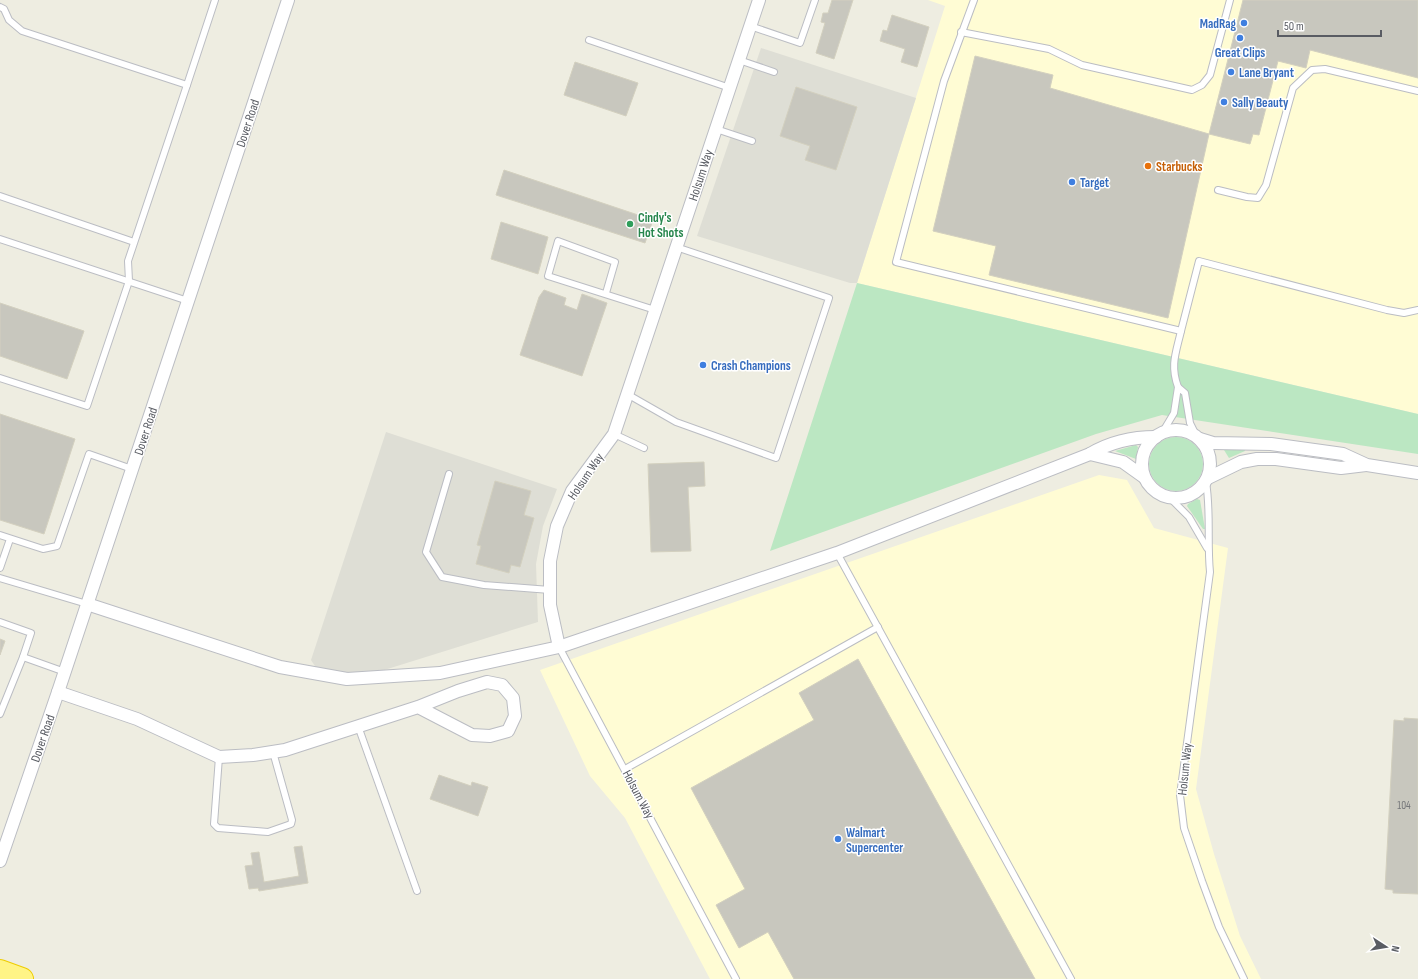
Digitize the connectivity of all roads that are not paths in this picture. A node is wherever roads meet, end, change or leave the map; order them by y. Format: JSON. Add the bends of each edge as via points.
{"nodes":[{"id":1,"x":215,"y":0,"type":"edge"},
{"id":2,"x":288,"y":0,"type":"edge"},
{"id":3,"x":759,"y":0,"type":"edge"},
{"id":4,"x":814,"y":0,"type":"edge"},
{"id":5,"x":974,"y":0,"type":"edge"},
{"id":6,"x":1230,"y":0,"type":"edge"},
{"id":7,"x":0,"y":7,"type":"edge"},
{"id":8,"x":750,"y":26,"type":"junction"},
{"id":9,"x":961,"y":32,"type":"junction"},
{"id":10,"x":590,"y":40,"type":"dead end"},
{"id":11,"x":739,"y":60,"type":"junction"},
{"id":12,"x":774,"y":72,"type":"dead end"},
{"id":13,"x":187,"y":85,"type":"junction"},
{"id":14,"x":730,"y":88,"type":"junction"},
{"id":15,"x":1418,"y":91,"type":"edge"},
{"id":16,"x":716,"y":130,"type":"junction"},
{"id":17,"x":752,"y":141,"type":"dead end"},
{"id":18,"x":1218,"y":190,"type":"dead end"},
{"id":19,"x":0,"y":196,"type":"edge"},
{"id":20,"x":0,"y":239,"type":"edge"},
{"id":21,"x":134,"y":242,"type":"junction"},
{"id":22,"x":676,"y":247,"type":"junction"},
{"id":23,"x":129,"y":282,"type":"junction"},
{"id":24,"x":606,"y":293,"type":"junction"},
{"id":25,"x":188,"y":301,"type":"junction"},
{"id":26,"x":655,"y":310,"type":"junction"},
{"id":27,"x":1418,"y":310,"type":"edge"},
{"id":28,"x":1181,"y":331,"type":"junction"},
{"id":29,"x":0,"y":378,"type":"edge"},
{"id":30,"x":1178,"y":387,"type":"junction"},
{"id":31,"x":627,"y":394,"type":"junction"},
{"id":32,"x":614,"y":434,"type":"junction"},
{"id":33,"x":1159,"y":435,"type":"junction"},
{"id":34,"x":1198,"y":438,"type":"junction"},
{"id":35,"x":644,"y":448,"type":"dead end"},
{"id":36,"x":1090,"y":454,"type":"junction"},
{"id":37,"x":1367,"y":465,"type":"junction"},
{"id":38,"x":132,"y":469,"type":"junction"},
{"id":39,"x":1418,"y":473,"type":"edge"},
{"id":40,"x":449,"y":474,"type":"dead end"},
{"id":41,"x":1144,"y":477,"type":"junction"},
{"id":42,"x":1207,"y":480,"type":"junction"},
{"id":43,"x":1170,"y":498,"type":"junction"},
{"id":44,"x":0,"y":535,"type":"edge"},
{"id":45,"x":10,"y":539,"type":"junction"},
{"id":46,"x":1207,"y":548,"type":"junction"},
{"id":47,"x":838,"y":553,"type":"junction"},
{"id":48,"x":0,"y":568,"type":"edge"},
{"id":49,"x":0,"y":578,"type":"edge"},
{"id":50,"x":550,"y":590,"type":"junction"},
{"id":51,"x":87,"y":604,"type":"junction"},
{"id":52,"x":0,"y":622,"type":"edge"},
{"id":53,"x":878,"y":627,"type":"junction"},
{"id":54,"x":559,"y":647,"type":"junction"},
{"id":55,"x":23,"y":657,"type":"junction"},
{"id":56,"x":65,"y":672,"type":"junction"},
{"id":57,"x":58,"y":692,"type":"junction"},
{"id":58,"x":418,"y":707,"type":"junction"},
{"id":59,"x":0,"y":714,"type":"edge"},
{"id":60,"x":358,"y":726,"type":"junction"},
{"id":61,"x":273,"y":752,"type":"junction"},
{"id":62,"x":219,"y":757,"type":"junction"},
{"id":63,"x":625,"y":769,"type":"junction"},
{"id":64,"x":0,"y":861,"type":"edge"},
{"id":65,"x":417,"y":891,"type":"dead end"},
{"id":66,"x":0,"y":971,"type":"edge"},
{"id":67,"x":22,"y":979,"type":"edge"},
{"id":68,"x":736,"y":979,"type":"edge"},
{"id":69,"x":1071,"y":979,"type":"edge"},
{"id":70,"x":1244,"y":979,"type":"edge"}],
"edges":[{"from":1,"to":13,"type":"lane"},
{"from":2,"to":25,"type":"street","name":"Dover Road"},
{"from":3,"to":8,"type":"street","name":"Holsum Way"},
{"from":4,"to":8,"type":"lane","via":[[800,43]]},
{"from":5,"to":9,"type":"lane"},
{"from":6,"to":9,"type":"lane","via":[[1210,75],[1202,85],[1192,90],[1082,65],[1049,49]]},
{"from":7,"to":13,"type":"lane","via":[[4,9],[9,20],[22,31]]},
{"from":8,"to":11,"type":"street","name":"Holsum Way"},
{"from":9,"to":28,"type":"lane","via":[[944,81],[896,262]]},
{"from":10,"to":14,"type":"lane"},
{"from":11,"to":12,"type":"lane"},
{"from":11,"to":14,"type":"street","name":"Holsum Way"},
{"from":13,"to":21,"type":"lane"},
{"from":14,"to":16,"type":"street","name":"Holsum Way"},
{"from":15,"to":18,"type":"lane","via":[[1325,69],[1312,70],[1293,88],[1266,185],[1258,198]]},
{"from":16,"to":17,"type":"lane"},
{"from":16,"to":22,"type":"street","name":"Holsum Way"},
{"from":19,"to":21,"type":"lane"},
{"from":20,"to":23,"type":"lane"},
{"from":21,"to":23,"type":"lane","via":[[128,261]]},
{"from":22,"to":26,"type":"street","name":"Holsum Way"},
{"from":22,"to":31,"type":"lane","via":[[829,298],[776,458],[676,422]]},
{"from":23,"to":25,"type":"lane"},
{"from":23,"to":29,"type":"lane","via":[[88,406]]},
{"from":24,"to":24,"type":"lane","via":[[548,276],[558,241],[615,262]]},
{"from":24,"to":26,"type":"lane"},
{"from":25,"to":38,"type":"street","name":"Dover Road"},
{"from":26,"to":31,"type":"street","name":"Holsum Way"},
{"from":27,"to":28,"type":"lane","via":[[1404,313],[1387,310],[1199,261]]},
{"from":28,"to":30,"type":"lane","via":[[1173,362]]},
{"from":30,"to":33,"type":"lane","via":[[1174,413]]},
{"from":30,"to":34,"type":"lane","via":[[1185,393],[1190,423]]},
{"from":31,"to":32,"type":"street","name":"Holsum Way"},
{"from":32,"to":35,"type":"lane"},
{"from":32,"to":50,"type":"street","name":"Holsum Way","via":[[572,491],[557,526],[550,561]]},
{"from":33,"to":34,"type":"street","via":[[1180,430]]},
{"from":33,"to":36,"type":"street","via":[[1105,445]]},
{"from":33,"to":41,"type":"street","via":[[1150,443],[1144,455]]},
{"from":34,"to":37,"type":"street","via":[[1213,443],[1271,444],[1343,454]]},
{"from":34,"to":42,"type":"street","via":[[1210,457],[1211,468]]},
{"from":36,"to":41,"type":"street","via":[[1123,462]]},
{"from":36,"to":47,"type":"street"},
{"from":37,"to":39,"type":"street"},
{"from":37,"to":42,"type":"street","via":[[1341,468],[1276,459],[1257,459],[1241,462]]},
{"from":38,"to":45,"type":"lane","via":[[89,454],[57,546],[43,549]]},
{"from":38,"to":51,"type":"street","name":"Dover Road"},
{"from":40,"to":50,"type":"lane","via":[[426,552],[442,577],[484,585]]},
{"from":41,"to":43,"type":"street","via":[[1154,491]]},
{"from":42,"to":43,"type":"street","via":[[1191,496]]},
{"from":42,"to":46,"type":"lane"},
{"from":43,"to":46,"type":"lane","via":[[1189,517]]},
{"from":44,"to":45,"type":"lane"},
{"from":45,"to":48,"type":"lane"},
{"from":46,"to":70,"type":"lane","name":"Holsum Way","via":[[1210,572],[1180,796],[1184,828],[1219,927]]},
{"from":47,"to":53,"type":"lane"},
{"from":47,"to":54,"type":"street"},
{"from":49,"to":51,"type":"lane"},
{"from":50,"to":54,"type":"street","name":"Holsum Way","via":[[550,605]]},
{"from":51,"to":54,"type":"street","via":[[280,667],[347,679],[440,673]]},
{"from":51,"to":56,"type":"street","name":"Dover Road"},
{"from":52,"to":55,"type":"lane","via":[[31,633]]},
{"from":53,"to":63,"type":"lane"},
{"from":53,"to":69,"type":"lane"},
{"from":54,"to":63,"type":"lane","name":"Holsum Way"},
{"from":55,"to":56,"type":"lane"},
{"from":55,"to":59,"type":"lane"},
{"from":56,"to":57,"type":"street","name":"Dover Road"},
{"from":57,"to":62,"type":"street","via":[[137,719]]},
{"from":57,"to":64,"type":"street","name":"Dover Road"},
{"from":58,"to":58,"type":"street","via":[[458,690],[487,682],[502,685],[513,698],[515,716],[508,731],[490,736],[472,735]]},
{"from":58,"to":60,"type":"street"},
{"from":60,"to":61,"type":"street"},
{"from":60,"to":65,"type":"lane"},
{"from":61,"to":62,"type":"street"},
{"from":61,"to":62,"type":"lane","via":[[292,820],[291,824],[268,832],[218,828],[214,824]]},
{"from":63,"to":68,"type":"lane","name":"Holsum Way"},
{"from":66,"to":67,"type":"highway"}]}
